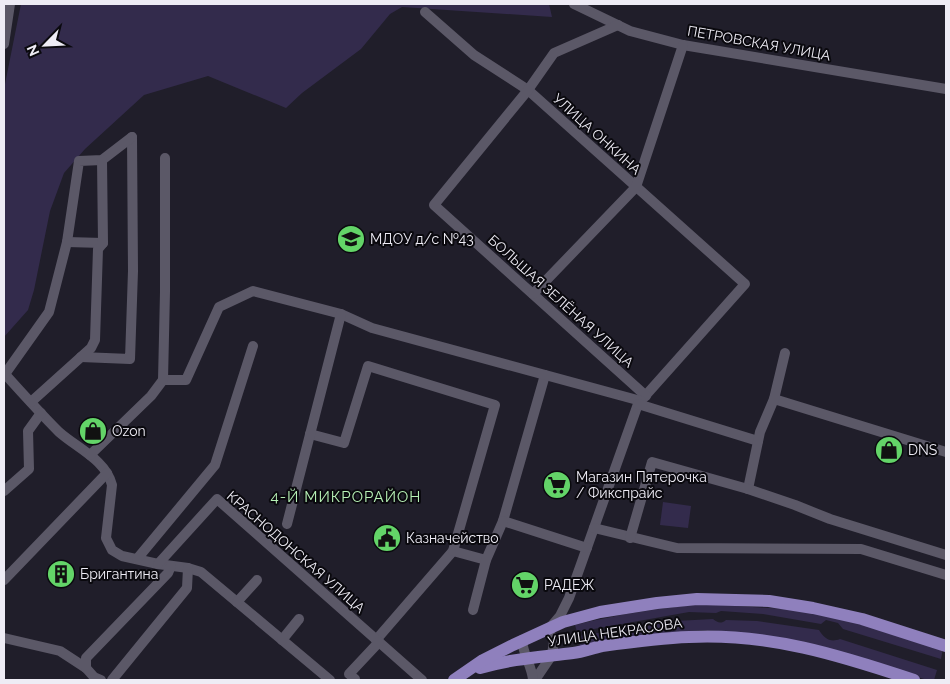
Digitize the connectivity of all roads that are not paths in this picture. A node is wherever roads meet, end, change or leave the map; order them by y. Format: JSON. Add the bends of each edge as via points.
{"nodes":[{"id":1,"x":10,"y":4,"type":"edge"},
{"id":2,"x":574,"y":4,"type":"edge"},
{"id":3,"x":425,"y":12,"type":"dead end"},
{"id":4,"x":618,"y":25,"type":"junction"},
{"id":5,"x":4,"y":44,"type":"edge"},
{"id":6,"x":683,"y":45,"type":"junction"},
{"id":7,"x":946,"y":89,"type":"edge"},
{"id":8,"x":528,"y":90,"type":"junction"},
{"id":9,"x":165,"y":158,"type":"dead end"},
{"id":10,"x":102,"y":160,"type":"junction"},
{"id":11,"x":636,"y":187,"type":"junction"},
{"id":12,"x":67,"y":242,"type":"junction"},
{"id":13,"x":103,"y":243,"type":"junction"},
{"id":14,"x":533,"y":294,"type":"junction"},
{"id":15,"x":341,"y":314,"type":"junction"},
{"id":16,"x":253,"y":346,"type":"dead end"},
{"id":17,"x":785,"y":353,"type":"dead end"},
{"id":18,"x":81,"y":357,"type":"junction"},
{"id":19,"x":4,"y":374,"type":"edge"},
{"id":20,"x":544,"y":375,"type":"junction"},
{"id":21,"x":163,"y":380,"type":"junction"},
{"id":22,"x":774,"y":399,"type":"junction"},
{"id":23,"x":642,"y":401,"type":"junction"},
{"id":24,"x":31,"y":402,"type":"junction"},
{"id":25,"x":41,"y":413,"type":"junction"},
{"id":26,"x":310,"y":434,"type":"junction"},
{"id":27,"x":758,"y":441,"type":"junction"},
{"id":28,"x":946,"y":452,"type":"edge"},
{"id":29,"x":90,"y":455,"type":"junction"},
{"id":30,"x":107,"y":473,"type":"junction"},
{"id":31,"x":748,"y":490,"type":"junction"},
{"id":32,"x":4,"y":491,"type":"edge"},
{"id":33,"x":503,"y":521,"type":"junction"},
{"id":34,"x":287,"y":524,"type":"dead end"},
{"id":35,"x":594,"y":528,"type":"junction"},
{"id":36,"x":630,"y":538,"type":"junction"},
{"id":37,"x":587,"y":548,"type":"junction"},
{"id":38,"x":454,"y":551,"type":"junction"},
{"id":39,"x":946,"y":555,"type":"edge"},
{"id":40,"x":137,"y":559,"type":"junction"},
{"id":41,"x":486,"y":560,"type":"junction"},
{"id":42,"x":158,"y":564,"type":"junction"},
{"id":43,"x":171,"y":566,"type":"junction"},
{"id":44,"x":188,"y":568,"type":"junction"},
{"id":45,"x":946,"y":575,"type":"edge"},
{"id":46,"x":4,"y":580,"type":"edge"},
{"id":47,"x":257,"y":580,"type":"dead end"},
{"id":48,"x":237,"y":602,"type":"junction"},
{"id":49,"x":473,"y":610,"type":"dead end"},
{"id":50,"x":299,"y":619,"type":"dead end"},
{"id":51,"x":548,"y":630,"type":"junction"},
{"id":52,"x":4,"y":638,"type":"edge"},
{"id":53,"x":282,"y":640,"type":"junction"},
{"id":54,"x":522,"y":640,"type":"junction"},
{"id":55,"x":377,"y":641,"type":"junction"},
{"id":56,"x":946,"y":646,"type":"edge"},
{"id":57,"x":552,"y":655,"type":"junction"},
{"id":58,"x":527,"y":659,"type":"junction"},
{"id":59,"x":86,"y":668,"type":"junction"},
{"id":60,"x":466,"y":673,"type":"junction"},
{"id":61,"x":101,"y":680,"type":"edge"},
{"id":62,"x":112,"y":680,"type":"edge"},
{"id":63,"x":330,"y":680,"type":"edge"},
{"id":64,"x":354,"y":680,"type":"edge"},
{"id":65,"x":422,"y":680,"type":"edge"},
{"id":66,"x":454,"y":680,"type":"edge"},
{"id":67,"x":534,"y":680,"type":"edge"},
{"id":68,"x":914,"y":680,"type":"edge"}],
"edges":[{"from":1,"to":5,"type":"street"},
{"from":2,"to":4,"type":"street","name":"ПЕТРОВСКАЯ УЛИЦА"},
{"from":3,"to":8,"type":"street","name":"УЛИЦА ОНКИНА","via":[[474,55]]},
{"from":4,"to":6,"type":"street","name":"ПЕТРОВСКАЯ УЛИЦА"},
{"from":4,"to":8,"type":"street","via":[[554,53]]},
{"from":6,"to":7,"type":"street","name":"ПЕТРОВСКАЯ УЛИЦА"},
{"from":6,"to":11,"type":"street"},
{"from":8,"to":11,"type":"street","name":"УЛИЦА ОНКИНА"},
{"from":8,"to":14,"type":"street","name":"БОЛЬШАЯ ЗЕЛЁНАЯ УЛИЦА","via":[[434,205]]},
{"from":9,"to":21,"type":"street"},
{"from":10,"to":12,"type":"street","via":[[79,161]]},
{"from":10,"to":13,"type":"street"},
{"from":10,"to":18,"type":"street","via":[[132,137],[130,359]]},
{"from":11,"to":14,"type":"street"},
{"from":11,"to":23,"type":"street","name":"УЛИЦА ОНКИНА","via":[[745,284]]},
{"from":12,"to":13,"type":"street"},
{"from":12,"to":19,"type":"street","via":[[49,312]]},
{"from":13,"to":18,"type":"street","via":[[98,249],[96,340]]},
{"from":14,"to":23,"type":"street","name":"БОЛЬШАЯ ЗЕЛЁНАЯ УЛИЦА"},
{"from":15,"to":20,"type":"street","via":[[372,328]]},
{"from":15,"to":21,"type":"street","via":[[253,291],[220,307],[186,380]]},
{"from":15,"to":26,"type":"street"},
{"from":16,"to":40,"type":"street","via":[[215,465]]},
{"from":17,"to":22,"type":"street"},
{"from":18,"to":24,"type":"street"},
{"from":19,"to":24,"type":"street"},
{"from":20,"to":23,"type":"street"},
{"from":20,"to":33,"type":"street"},
{"from":21,"to":29,"type":"street","via":[[151,396]]},
{"from":22,"to":27,"type":"street"},
{"from":22,"to":28,"type":"street"},
{"from":23,"to":27,"type":"street"},
{"from":23,"to":35,"type":"street"},
{"from":24,"to":25,"type":"street"},
{"from":25,"to":29,"type":"street"},
{"from":25,"to":32,"type":"street","via":[[28,431],[29,469]]},
{"from":26,"to":34,"type":"street"},
{"from":26,"to":38,"type":"street","via":[[344,443],[368,366],[495,405]]},
{"from":27,"to":31,"type":"street"},
{"from":29,"to":30,"type":"street"},
{"from":30,"to":40,"type":"street","via":[[112,485],[106,538],[112,550]]},
{"from":30,"to":46,"type":"street"},
{"from":31,"to":36,"type":"street","via":[[652,462]]},
{"from":31,"to":39,"type":"street"},
{"from":33,"to":37,"type":"street"},
{"from":33,"to":41,"type":"street"},
{"from":35,"to":36,"type":"street"},
{"from":35,"to":37,"type":"street"},
{"from":36,"to":45,"type":"street","via":[[677,548],[861,549]]},
{"from":37,"to":51,"type":"street","via":[[569,598]]},
{"from":38,"to":41,"type":"street"},
{"from":38,"to":55,"type":"street"},
{"from":40,"to":42,"type":"street"},
{"from":41,"to":49,"type":"street"},
{"from":42,"to":43,"type":"street"},
{"from":42,"to":55,"type":"street","name":"КРАСНОДОНСКАЯ УЛИЦА","via":[[217,499]]},
{"from":43,"to":44,"type":"street"},
{"from":43,"to":59,"type":"street","via":[[168,573],[86,658]]},
{"from":44,"to":48,"type":"street","via":[[201,572]]},
{"from":44,"to":62,"type":"street","via":[[187,588]]},
{"from":47,"to":48,"type":"street"},
{"from":48,"to":53,"type":"street"},
{"from":50,"to":53,"type":"street"},
{"from":51,"to":54,"type":"main road","name":"УЛИЦА НЕКРАСОВА"},
{"from":51,"to":56,"type":"main road","name":"УЛИЦА НЕКРАСОВА","via":[[563,622],[600,612],[657,603],[728,599],[814,608],[862,619]]},
{"from":51,"to":57,"type":"street","via":[[554,641]]},
{"from":52,"to":59,"type":"street","via":[[60,651]]},
{"from":53,"to":63,"type":"street"},
{"from":54,"to":58,"type":"street"},
{"from":54,"to":60,"type":"main road","name":"УЛИЦА НЕКРАСОВА","via":[[483,660]]},
{"from":55,"to":64,"type":"street","via":[[349,674]]},
{"from":55,"to":65,"type":"street","name":"КРАСНОДОНСКАЯ УЛИЦА"},
{"from":57,"to":58,"type":"main road","name":"УЛИЦА НЕКРАСОВА"},
{"from":57,"to":67,"type":"street"},
{"from":57,"to":68,"type":"main road","name":"УЛИЦА НЕКРАСОВА","via":[[651,640],[732,638],[810,648]]},
{"from":58,"to":60,"type":"main road","name":"УЛИЦА НЕКРАСОВА","via":[[502,662]]},
{"from":58,"to":67,"type":"street"},
{"from":59,"to":61,"type":"street"},
{"from":60,"to":66,"type":"main road","name":"УЛИЦА НЕКРАСОВА"}]}
